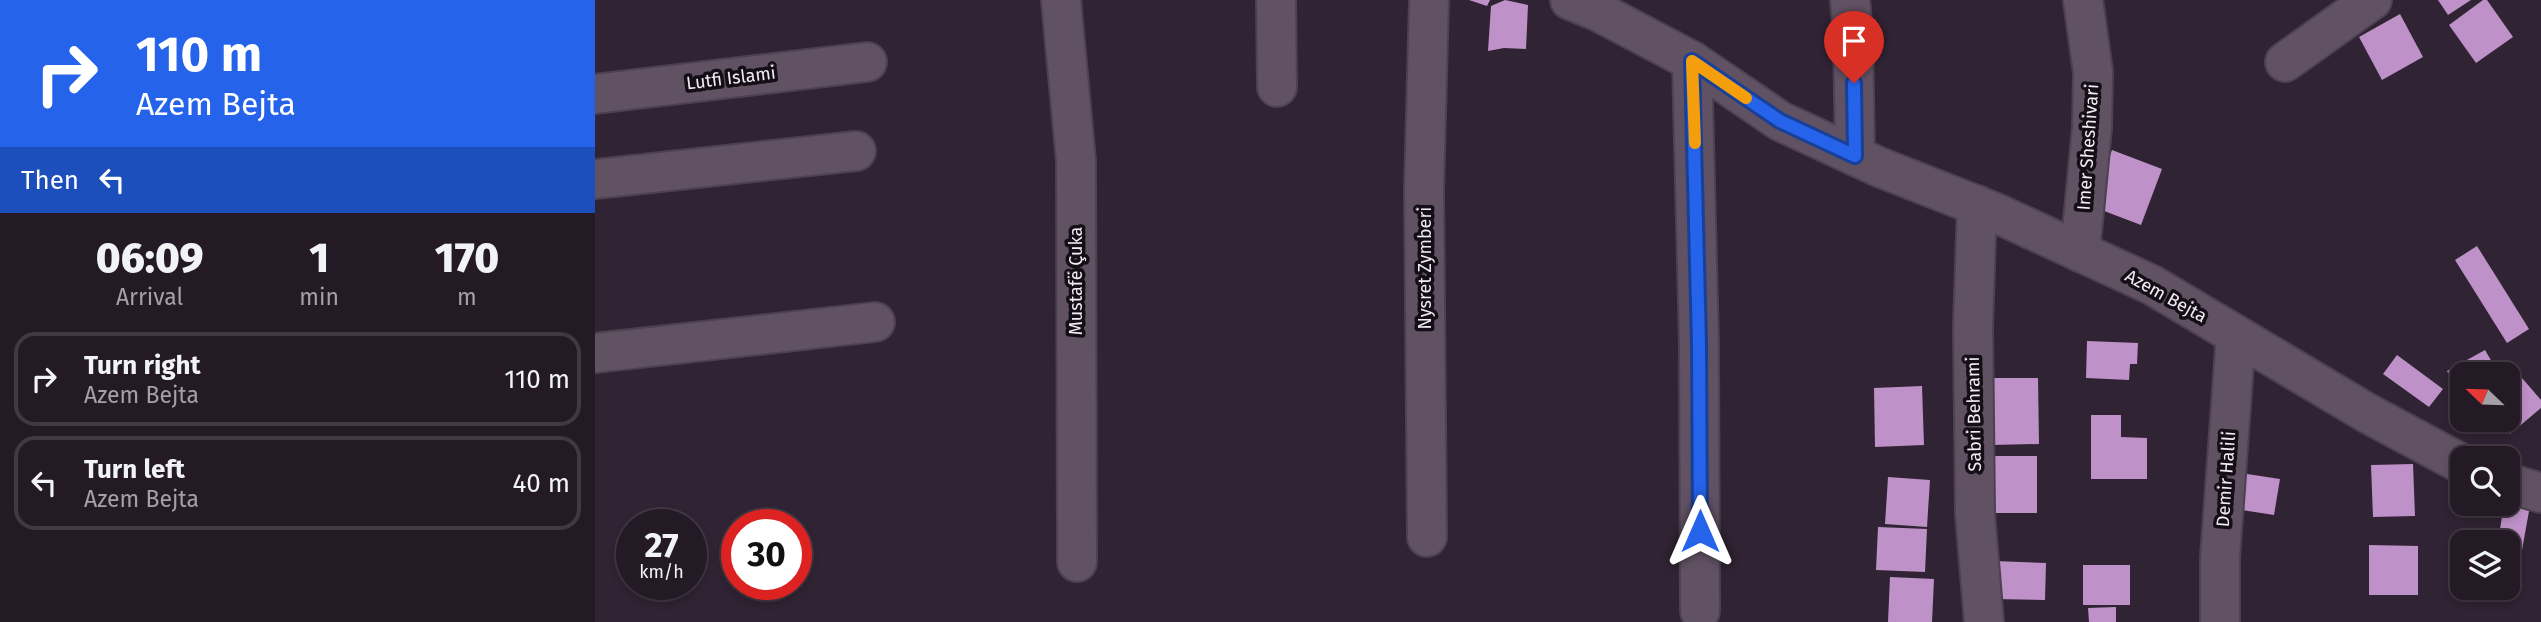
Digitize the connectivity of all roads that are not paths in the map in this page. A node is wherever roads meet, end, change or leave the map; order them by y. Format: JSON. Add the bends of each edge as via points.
{"nodes":[{"id":1,"x":1061,"y":0,"type":"edge"},
{"id":2,"x":1276,"y":0,"type":"edge"},
{"id":3,"x":1429,"y":0,"type":"edge"},
{"id":4,"x":1570,"y":0,"type":"edge"},
{"id":5,"x":1850,"y":0,"type":"edge"},
{"id":6,"x":2083,"y":0,"type":"edge"},
{"id":7,"x":2372,"y":0,"type":"edge"},
{"id":8,"x":1692,"y":61,"type":"junction"},
{"id":9,"x":867,"y":62,"type":"dead end"},
{"id":10,"x":2285,"y":62,"type":"dead end"},
{"id":11,"x":1277,"y":87,"type":"dead end"},
{"id":12,"x":595,"y":94,"type":"edge"},
{"id":13,"x":856,"y":151,"type":"dead end"},
{"id":14,"x":1855,"y":156,"type":"junction"},
{"id":15,"x":595,"y":179,"type":"edge"},
{"id":16,"x":1977,"y":205,"type":"junction"},
{"id":17,"x":2080,"y":252,"type":"junction"},
{"id":18,"x":875,"y":322,"type":"dead end"},
{"id":19,"x":2236,"y":335,"type":"junction"},
{"id":20,"x":595,"y":353,"type":"edge"},
{"id":21,"x":2450,"y":458,"type":"edge"},
{"id":22,"x":2520,"y":486,"type":"edge"},
{"id":23,"x":2541,"y":493,"type":"edge"},
{"id":24,"x":1427,"y":537,"type":"dead end"},
{"id":25,"x":1077,"y":562,"type":"dead end"},
{"id":26,"x":1700,"y":611,"type":"dead end"},
{"id":27,"x":1984,"y":622,"type":"edge"},
{"id":28,"x":2220,"y":622,"type":"edge"}],
"edges":[{"from":1,"to":25,"type":"street","name":"Mustafë Çuka","via":[[1076,161]]},
{"from":2,"to":11,"type":"street"},
{"from":3,"to":24,"type":"street","name":"Nysret Zymberi","via":[[1424,190]]},
{"from":4,"to":8,"type":"street","name":"Azem Bejta"},
{"from":5,"to":14,"type":"street"},
{"from":6,"to":17,"type":"street","name":"Imer Sheshivari","via":[[2093,72]]},
{"from":7,"to":10,"type":"street"},
{"from":8,"to":14,"type":"street","name":"Azem Bejta","via":[[1780,121]]},
{"from":8,"to":26,"type":"street"},
{"from":9,"to":12,"type":"street","name":"Lutfi Islami"},
{"from":13,"to":15,"type":"street"},
{"from":14,"to":16,"type":"street","name":"Azem Bejta"},
{"from":16,"to":17,"type":"street","name":"Azem Bejta"},
{"from":16,"to":27,"type":"street","name":"Sabri Behrami","via":[[1975,514]]},
{"from":17,"to":19,"type":"street","name":"Azem Bejta","via":[[2152,285]]},
{"from":18,"to":20,"type":"street"},
{"from":19,"to":21,"type":"street","name":"Azem Bejta"},
{"from":19,"to":28,"type":"street","name":"Demir Halili","via":[[2220,558]]},
{"from":22,"to":23,"type":"street"}]}
